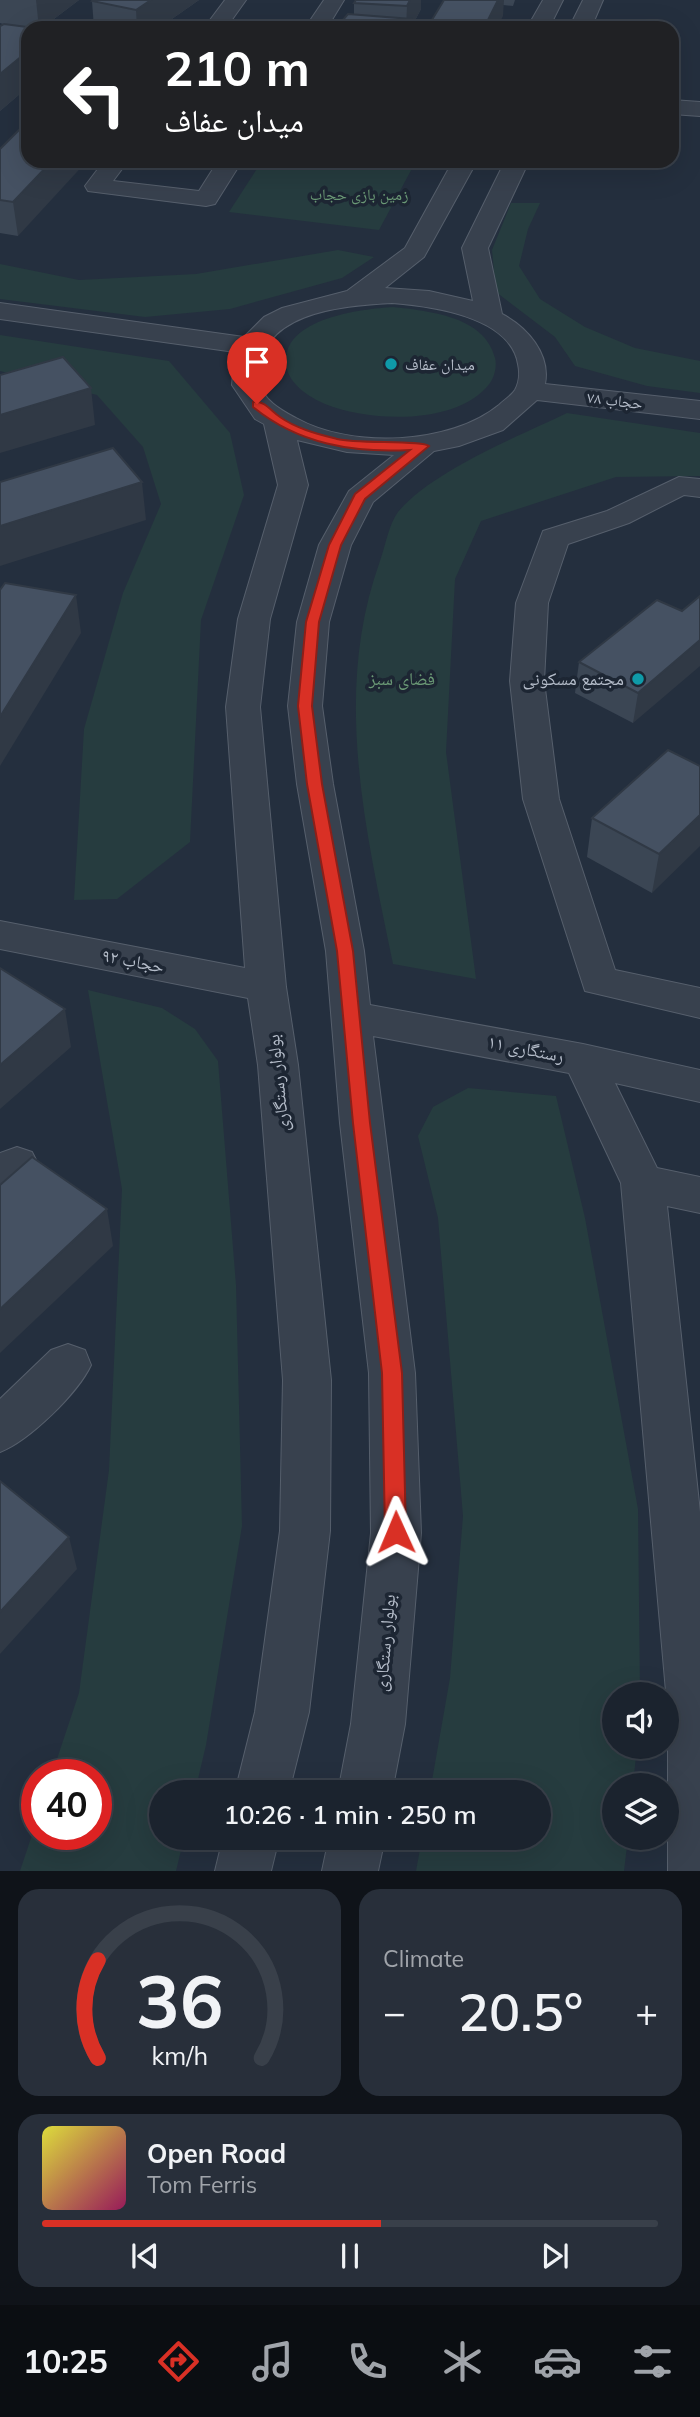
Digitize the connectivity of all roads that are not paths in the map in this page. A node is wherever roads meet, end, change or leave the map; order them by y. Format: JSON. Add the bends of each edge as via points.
{"nodes":[{"id":1,"x":236,"y":0,"type":"edge"},
{"id":2,"x":334,"y":0,"type":"edge"},
{"id":3,"x":553,"y":0,"type":"edge"},
{"id":4,"x":593,"y":0,"type":"edge"},
{"id":5,"x":220,"y":21,"type":"edge"},
{"id":6,"x":320,"y":21,"type":"edge"},
{"id":7,"x":542,"y":21,"type":"edge"},
{"id":8,"x":582,"y":21,"type":"edge"},
{"id":9,"x":679,"y":108,"type":"edge"},
{"id":10,"x":700,"y":109,"type":"edge"},
{"id":11,"x":111,"y":168,"type":"edge"},
{"id":12,"x":226,"y":168,"type":"edge"},
{"id":13,"x":461,"y":168,"type":"edge"},
{"id":14,"x":514,"y":168,"type":"edge"},
{"id":15,"x":356,"y":297,"type":"junction"},
{"id":16,"x":0,"y":311,"type":"edge"},
{"id":17,"x":490,"y":318,"type":"junction"},
{"id":18,"x":251,"y":346,"type":"junction"},
{"id":19,"x":530,"y":391,"type":"junction"},
{"id":20,"x":700,"y":410,"type":"edge"},
{"id":21,"x":278,"y":422,"type":"junction"},
{"id":22,"x":423,"y":446,"type":"junction"},
{"id":23,"x":700,"y":488,"type":"edge"},
{"id":24,"x":5,"y":941,"type":"edge"},
{"id":25,"x":266,"y":987,"type":"junction"},
{"id":26,"x":700,"y":1003,"type":"edge"},
{"id":27,"x":352,"y":1017,"type":"junction"},
{"id":28,"x":583,"y":1060,"type":"junction"},
{"id":29,"x":700,"y":1086,"type":"edge"},
{"id":30,"x":643,"y":1183,"type":"junction"},
{"id":31,"x":700,"y":1195,"type":"edge"},
{"id":32,"x":68,"y":1365,"type":"dead end"},
{"id":33,"x":0,"y":1430,"type":"edge"},
{"id":34,"x":697,"y":1705,"type":"edge"},
{"id":35,"x":265,"y":1780,"type":"edge"},
{"id":36,"x":367,"y":1780,"type":"edge"},
{"id":37,"x":248,"y":1850,"type":"edge"},
{"id":38,"x":354,"y":1850,"type":"edge"},
{"id":39,"x":243,"y":1871,"type":"edge"},
{"id":40,"x":350,"y":1871,"type":"edge"},
{"id":41,"x":696,"y":1871,"type":"edge"}],
"edges":[{"from":1,"to":5,"type":"street"},
{"from":2,"to":6,"type":"street"},
{"from":3,"to":7,"type":"street"},
{"from":4,"to":8,"type":"street"},
{"from":9,"to":10,"type":"street"},
{"from":11,"to":12,"type":"street","via":[[97,186],[206,199]]},
{"from":13,"to":15,"type":"street","via":[[415,251]]},
{"from":14,"to":17,"type":"street","via":[[475,248]]},
{"from":15,"to":17,"type":"street","via":[[428,298]]},
{"from":15,"to":18,"type":"street","via":[[292,314],[267,328]]},
{"from":16,"to":18,"type":"street"},
{"from":17,"to":19,"type":"street","via":[[513,333],[527,351],[533,371]]},
{"from":18,"to":21,"type":"street","via":[[243,365],[245,385],[257,404]]},
{"from":19,"to":20,"type":"street","name":"حجاب ۷۸"},
{"from":19,"to":22,"type":"street","via":[[516,410],[492,426]]},
{"from":21,"to":22,"type":"street","via":[[344,444]]},
{"from":21,"to":25,"type":"street","name":"بولوار رستگاری","via":[[293,485],[254,619],[243,707]]},
{"from":22,"to":27,"type":"street","name":"بولوار رستگاری","via":[[360,497],[335,545],[313,622],[305,706]]},
{"from":23,"to":26,"type":"street","via":[[679,486],[618,517],[554,538],[532,603],[527,681],[541,799],[599,981]]},
{"from":24,"to":25,"type":"street","name":"حجاب ۹۲"},
{"from":25,"to":35,"type":"street","name":"بولوار رستگاری","via":[[278,1065],[307,1380],[305,1531],[282,1712]]},
{"from":27,"to":28,"type":"street","name":"رستگاری ۱۱"},
{"from":27,"to":36,"type":"street","name":"بولوار رستگاری","via":[[392,1373],[396,1532],[378,1724]]},
{"from":28,"to":29,"type":"street","name":"رستگاری ۱۱"},
{"from":28,"to":30,"type":"street"},
{"from":30,"to":31,"type":"street"},
{"from":30,"to":34,"type":"street"},
{"from":32,"to":33,"type":"street"},
{"from":34,"to":41,"type":"street"},
{"from":37,"to":39,"type":"street"},
{"from":38,"to":40,"type":"street"}]}
